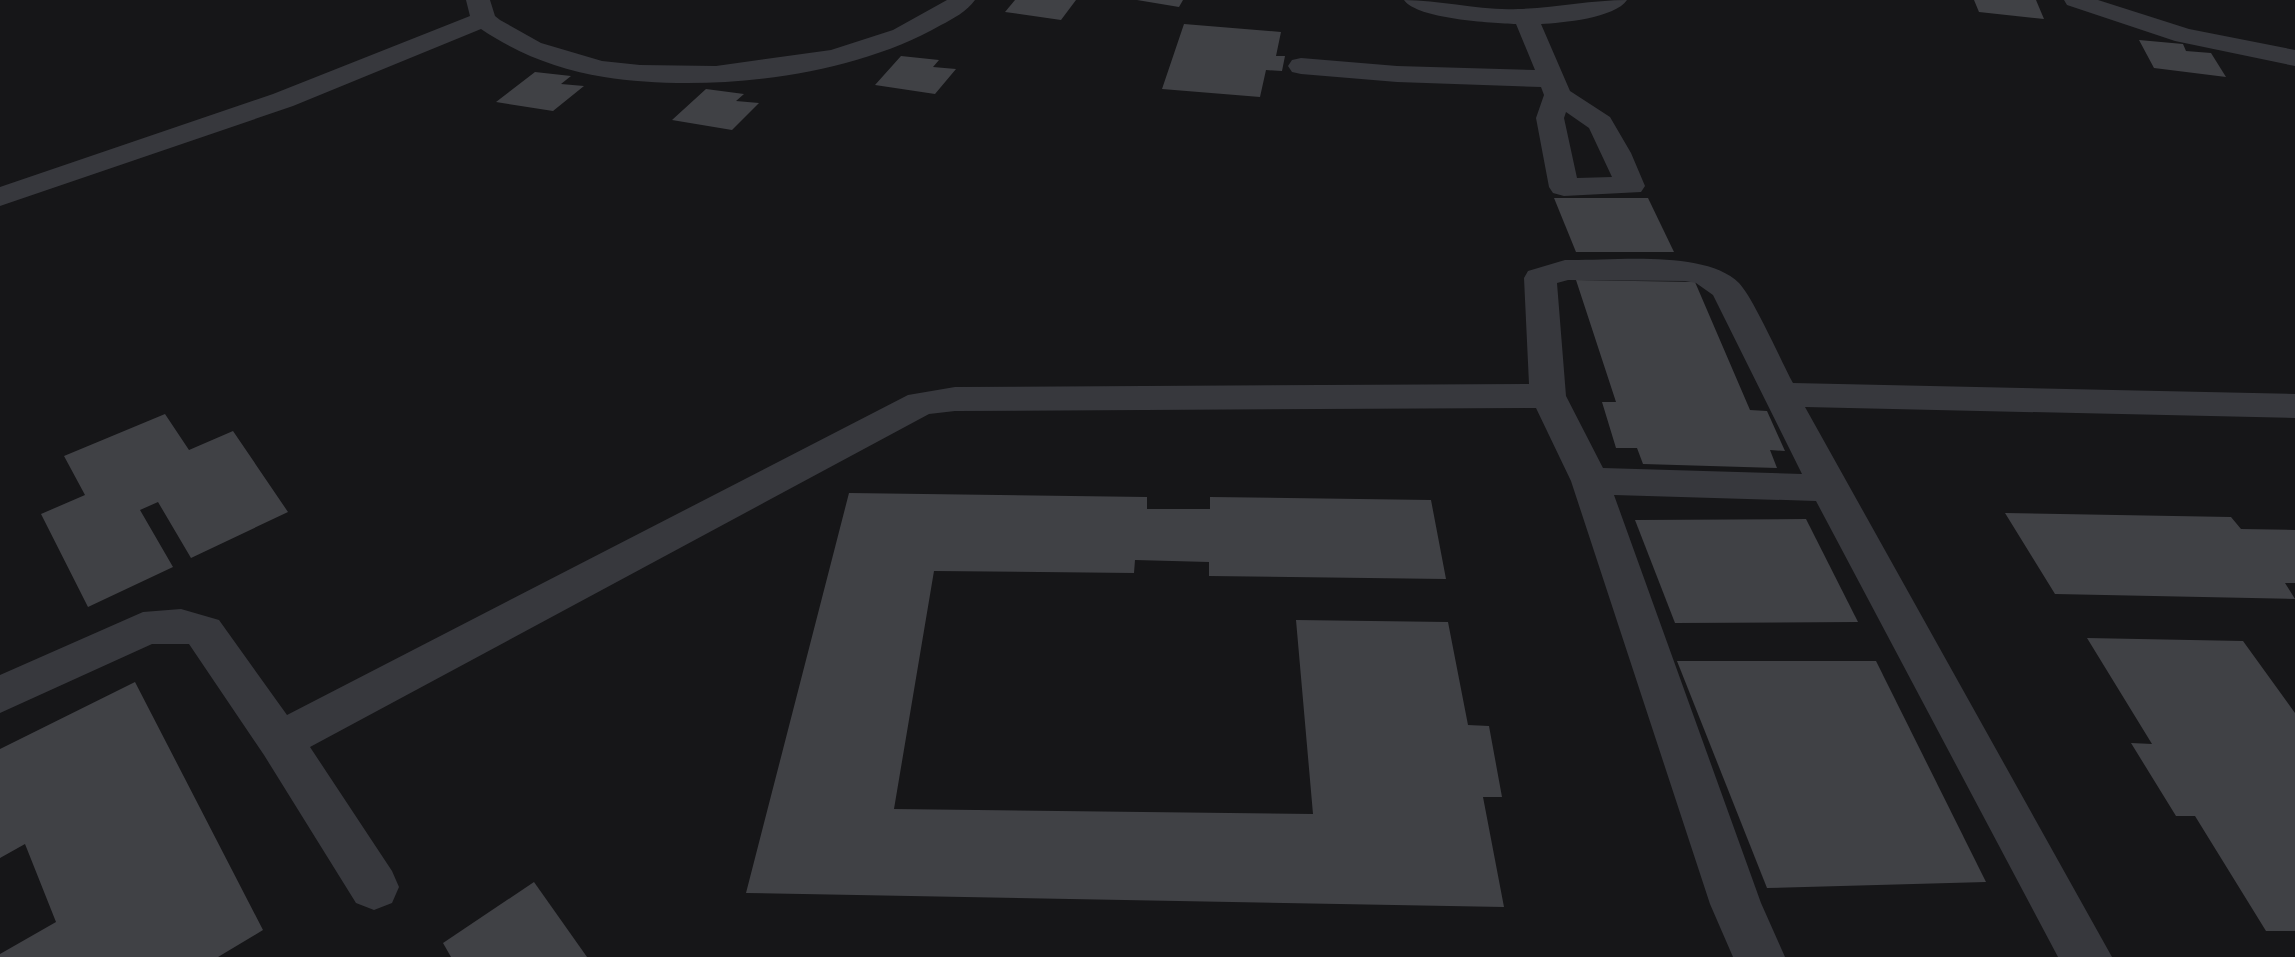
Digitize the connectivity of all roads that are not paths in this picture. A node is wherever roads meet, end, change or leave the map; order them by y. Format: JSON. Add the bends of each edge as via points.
{"nodes":[{"id":1,"x":963,"y":0,"type":"edge"},
{"id":2,"x":1416,"y":0,"type":"edge"},
{"id":3,"x":1615,"y":0,"type":"edge"},
{"id":4,"x":2076,"y":0,"type":"edge"},
{"id":5,"x":481,"y":10,"type":"edge"},
{"id":6,"x":1525,"y":16,"type":"junction"},
{"id":7,"x":2295,"y":58,"type":"edge"},
{"id":8,"x":1301,"y":66,"type":"dead end"},
{"id":9,"x":0,"y":197,"type":"edge"},
{"id":10,"x":1783,"y":395,"type":"junction"},
{"id":11,"x":1548,"y":396,"type":"junction"},
{"id":12,"x":2295,"y":406,"type":"edge"},
{"id":13,"x":1591,"y":481,"type":"junction"},
{"id":14,"x":1828,"y":488,"type":"junction"},
{"id":15,"x":0,"y":695,"type":"edge"},
{"id":16,"x":280,"y":741,"type":"junction"},
{"id":17,"x":374,"y":887,"type":"dead end"},
{"id":18,"x":1759,"y":957,"type":"edge"},
{"id":19,"x":2086,"y":957,"type":"edge"}],
"edges":[{"from":1,"to":5,"type":"lane","via":[[945,15],[875,45],[786,66],[688,75],[597,69],[526,49]]},
{"from":2,"to":6,"type":"lane","via":[[1471,13]]},
{"from":3,"to":6,"type":"lane","via":[[1571,13]]},
{"from":4,"to":7,"type":"lane","via":[[2121,19],[2212,44]]},
{"from":5,"to":9,"type":"lane","via":[[283,100]]},
{"from":6,"to":8,"type":"lane","via":[[1555,87]]},
{"from":10,"to":11,"type":"lane","via":[[1720,282],[1685,271],[1565,270],[1539,278]]},
{"from":10,"to":12,"type":"lane"},
{"from":10,"to":14,"type":"lane"},
{"from":11,"to":13,"type":"lane"},
{"from":11,"to":16,"type":"lane","via":[[956,399],[921,403]]},
{"from":13,"to":14,"type":"lane"},
{"from":13,"to":18,"type":"lane","via":[[1736,904]]},
{"from":14,"to":19,"type":"lane"},
{"from":15,"to":16,"type":"lane","via":[[144,629],[187,625],[204,632]]},
{"from":16,"to":17,"type":"lane"}]}
